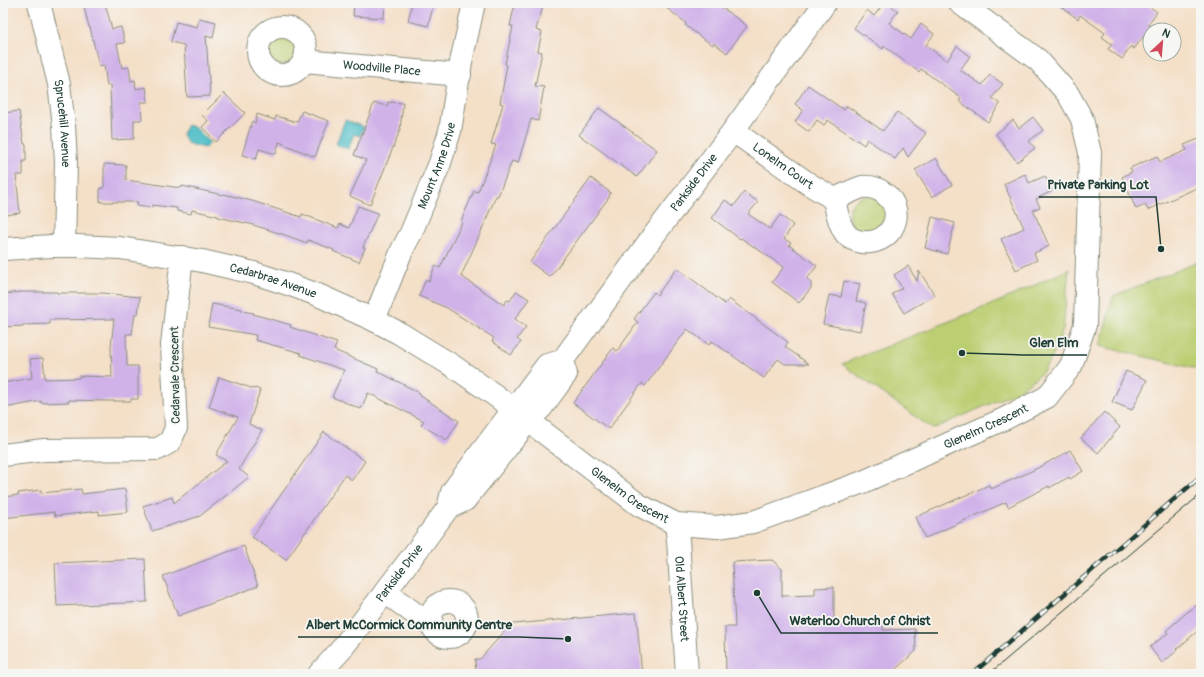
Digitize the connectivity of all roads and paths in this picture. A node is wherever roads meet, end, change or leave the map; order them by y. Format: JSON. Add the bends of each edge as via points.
{"nodes":[{"id":1,"x":38,"y":3,"type":"edge"},
{"id":2,"x":474,"y":3,"type":"edge"},
{"id":3,"x":825,"y":3,"type":"edge"},
{"id":4,"x":960,"y":3,"type":"edge"},
{"id":5,"x":304,"y":62,"type":"dead end"},
{"id":6,"x":460,"y":75,"type":"junction"},
{"id":7,"x":733,"y":131,"type":"junction"},
{"id":8,"x":834,"y":199,"type":"dead end"},
{"id":9,"x":64,"y":246,"type":"junction"},
{"id":10,"x":3,"y":249,"type":"edge"},
{"id":11,"x":182,"y":257,"type":"junction"},
{"id":12,"x":374,"y":320,"type":"junction"},
{"id":13,"x":521,"y":415,"type":"junction"},
{"id":14,"x":3,"y":455,"type":"edge"},
{"id":15,"x":676,"y":524,"type":"junction"},
{"id":16,"x":385,"y":592,"type":"junction"},
{"id":17,"x":432,"y":626,"type":"dead end"},
{"id":18,"x":319,"y":674,"type":"edge"},
{"id":19,"x":687,"y":674,"type":"edge"}],
"edges":[{"from":1,"to":9,"type":"street","name":"Sprucehill Avenue","via":[[59,84],[64,126]]},
{"from":2,"to":6,"type":"street","name":"Mount Anne Drive"},
{"from":3,"to":7,"type":"street","name":"Parkside Drive"},
{"from":4,"to":15,"type":"street","name":"Glenelm Crescent","via":[[1038,60],[1068,94],[1082,119],[1090,153],[1085,325],[1071,366],[1047,397],[863,482],[753,522],[716,528]]},
{"from":5,"to":6,"type":"street","name":"Woodville Place"},
{"from":6,"to":12,"type":"street","name":"Mount Anne Drive","via":[[450,131],[440,163]]},
{"from":7,"to":8,"type":"street","name":"Lonelm Court"},
{"from":7,"to":13,"type":"street","name":"Parkside Drive","via":[[562,361],[547,365]]},
{"from":9,"to":10,"type":"street","name":"Cedarbrae Avenue"},
{"from":9,"to":11,"type":"street","name":"Cedarbrae Avenue","via":[[120,248]]},
{"from":11,"to":12,"type":"street","name":"Cedarbrae Avenue","via":[[270,277]]},
{"from":11,"to":14,"type":"street","name":"Cedarvale Crescent","via":[[172,345],[176,428],[170,442],[158,449],[40,450]]},
{"from":12,"to":13,"type":"street","name":"Cedarbrae Avenue","via":[[453,366]]},
{"from":13,"to":15,"type":"street","name":"Glenelm Crescent","via":[[639,505]]},
{"from":13,"to":16,"type":"street","name":"Parkside Drive","via":[[452,492],[448,508]]},
{"from":15,"to":19,"type":"street","name":"Old Albert Street"},
{"from":16,"to":17,"type":"street"},
{"from":16,"to":18,"type":"street","name":"Parkside Drive"}]}
